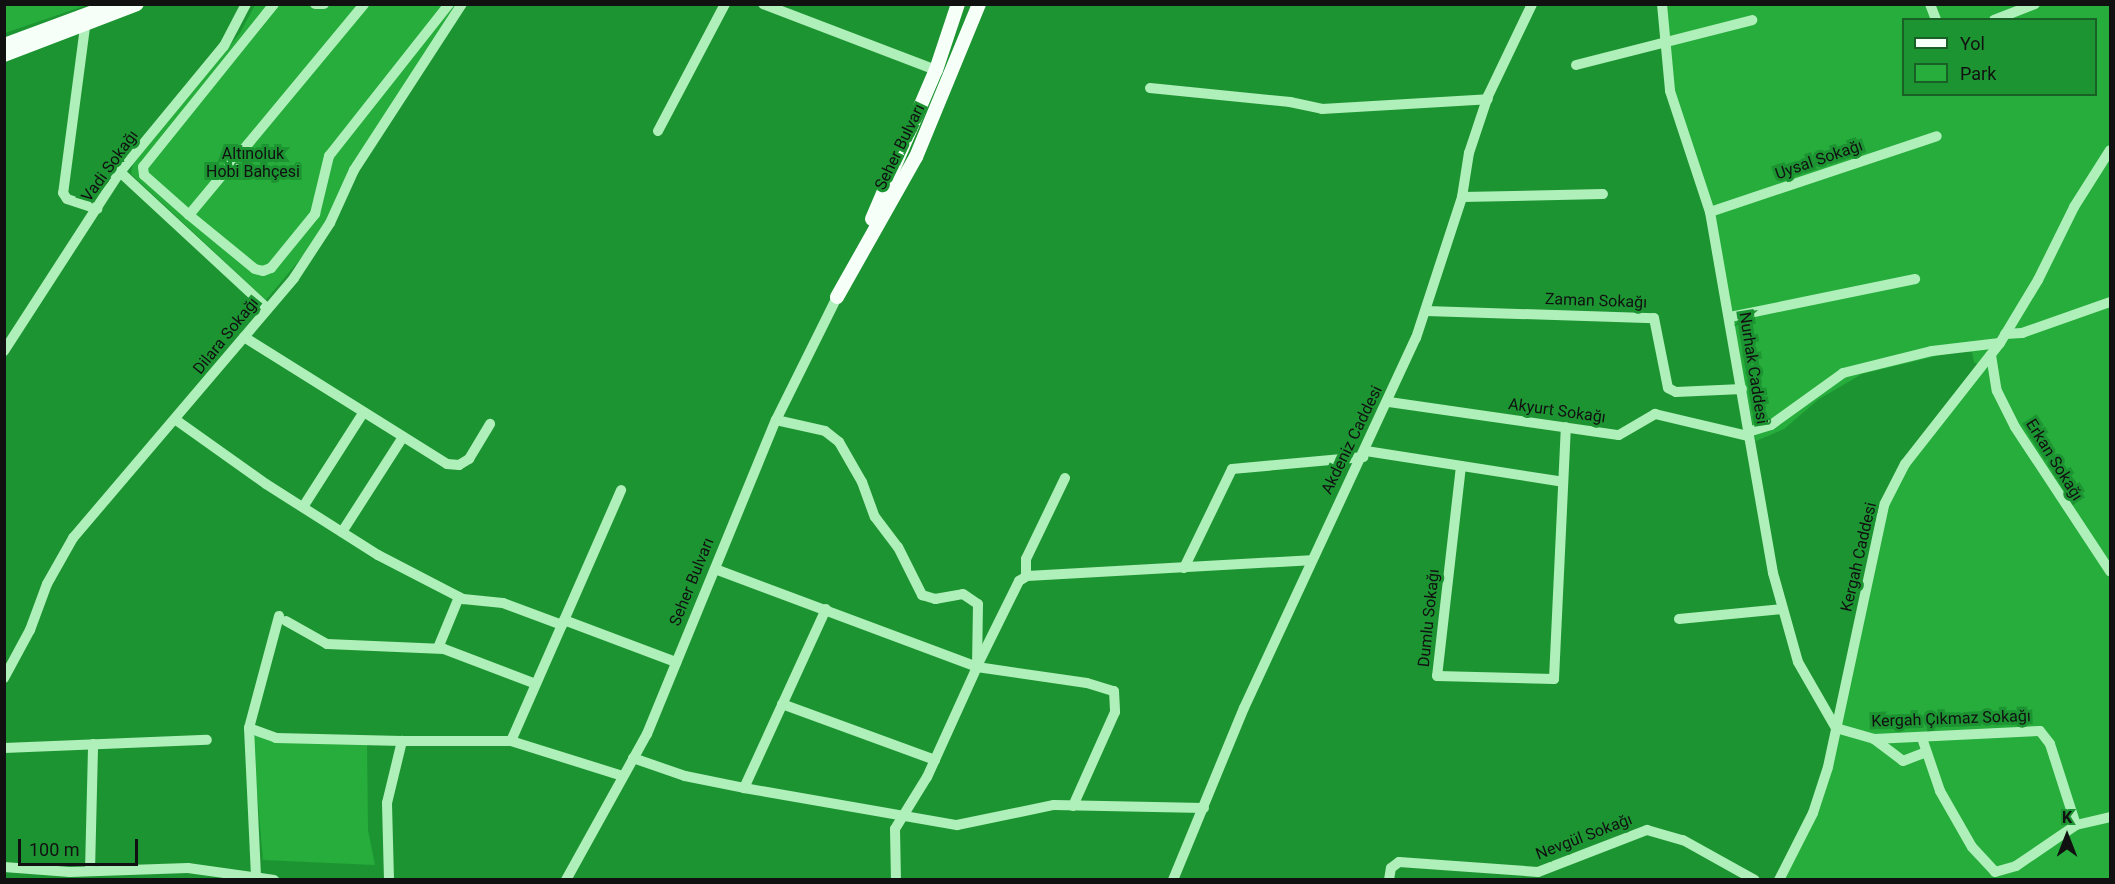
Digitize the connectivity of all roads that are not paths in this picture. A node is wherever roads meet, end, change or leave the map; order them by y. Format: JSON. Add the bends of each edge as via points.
{"nodes":[{"id":1,"x":115,"y":4,"type":"edge"},
{"id":2,"x":137,"y":4,"type":"edge"},
{"id":3,"x":246,"y":4,"type":"edge"},
{"id":4,"x":274,"y":4,"type":"edge"},
{"id":5,"x":315,"y":4,"type":"edge"},
{"id":6,"x":324,"y":4,"type":"edge"},
{"id":7,"x":364,"y":4,"type":"edge"},
{"id":8,"x":449,"y":4,"type":"edge"},
{"id":9,"x":462,"y":4,"type":"edge"},
{"id":10,"x":725,"y":4,"type":"edge"},
{"id":11,"x":763,"y":4,"type":"edge"},
{"id":12,"x":958,"y":4,"type":"edge"},
{"id":13,"x":979,"y":4,"type":"edge"},
{"id":14,"x":1532,"y":4,"type":"edge"},
{"id":15,"x":1662,"y":4,"type":"edge"},
{"id":16,"x":2035,"y":4,"type":"edge"},
{"id":17,"x":83,"y":16,"type":"edge"},
{"id":18,"x":1999,"y":18,"type":"edge"},
{"id":19,"x":1752,"y":20,"type":"dead end"},
{"id":20,"x":1666,"y":44,"type":"junction"},
{"id":21,"x":4,"y":45,"type":"edge"},
{"id":22,"x":4,"y":55,"type":"edge"},
{"id":23,"x":1576,"y":65,"type":"dead end"},
{"id":24,"x":936,"y":70,"type":"junction"},
{"id":25,"x":1150,"y":88,"type":"dead end"},
{"id":26,"x":1488,"y":99,"type":"junction"},
{"id":27,"x":658,"y":131,"type":"dead end"},
{"id":28,"x":1937,"y":136,"type":"dead end"},
{"id":29,"x":2110,"y":150,"type":"edge"},
{"id":30,"x":120,"y":172,"type":"junction"},
{"id":31,"x":1604,"y":194,"type":"dead end"},
{"id":32,"x":1462,"y":197,"type":"junction"},
{"id":33,"x":97,"y":209,"type":"junction"},
{"id":34,"x":1710,"y":212,"type":"junction"},
{"id":35,"x":189,"y":215,"type":"junction"},
{"id":36,"x":1915,"y":279,"type":"dead end"},
{"id":37,"x":837,"y":297,"type":"junction"},
{"id":38,"x":2110,"y":302,"type":"edge"},
{"id":39,"x":267,"y":308,"type":"junction"},
{"id":40,"x":1425,"y":311,"type":"junction"},
{"id":41,"x":1730,"y":317,"type":"junction"},
{"id":42,"x":243,"y":337,"type":"junction"},
{"id":43,"x":2002,"y":338,"type":"junction"},
{"id":44,"x":4,"y":351,"type":"edge"},
{"id":45,"x":1991,"y":355,"type":"junction"},
{"id":46,"x":1742,"y":389,"type":"junction"},
{"id":47,"x":1389,"y":402,"type":"junction"},
{"id":48,"x":363,"y":413,"type":"junction"},
{"id":49,"x":176,"y":420,"type":"junction"},
{"id":50,"x":776,"y":420,"type":"junction"},
{"id":51,"x":490,"y":424,"type":"dead end"},
{"id":52,"x":1566,"y":427,"type":"junction"},
{"id":53,"x":1748,"y":434,"type":"junction"},
{"id":54,"x":403,"y":437,"type":"junction"},
{"id":55,"x":1365,"y":454,"type":"junction"},
{"id":56,"x":1461,"y":466,"type":"junction"},
{"id":57,"x":1065,"y":478,"type":"dead end"},
{"id":58,"x":1563,"y":482,"type":"junction"},
{"id":59,"x":621,"y":490,"type":"dead end"},
{"id":60,"x":303,"y":507,"type":"junction"},
{"id":61,"x":342,"y":532,"type":"junction"},
{"id":62,"x":1311,"y":560,"type":"junction"},
{"id":63,"x":1184,"y":568,"type":"junction"},
{"id":64,"x":715,"y":569,"type":"junction"},
{"id":65,"x":2110,"y":571,"type":"edge"},
{"id":66,"x":1026,"y":576,"type":"junction"},
{"id":67,"x":459,"y":597,"type":"junction"},
{"id":68,"x":826,"y":609,"type":"junction"},
{"id":69,"x":1783,"y":609,"type":"junction"},
{"id":70,"x":1679,"y":619,"type":"dead end"},
{"id":71,"x":563,"y":622,"type":"junction"},
{"id":72,"x":438,"y":648,"type":"junction"},
{"id":73,"x":676,"y":662,"type":"junction"},
{"id":74,"x":977,"y":667,"type":"junction"},
{"id":75,"x":4,"y":678,"type":"edge"},
{"id":76,"x":536,"y":684,"type":"junction"},
{"id":77,"x":782,"y":704,"type":"junction"},
{"id":78,"x":249,"y":728,"type":"junction"},
{"id":79,"x":1836,"y":728,"type":"junction"},
{"id":80,"x":1922,"y":738,"type":"junction"},
{"id":81,"x":1874,"y":739,"type":"junction"},
{"id":82,"x":207,"y":740,"type":"dead end"},
{"id":83,"x":402,"y":741,"type":"junction"},
{"id":84,"x":511,"y":741,"type":"junction"},
{"id":85,"x":93,"y":744,"type":"junction"},
{"id":86,"x":4,"y":748,"type":"edge"},
{"id":87,"x":1926,"y":752,"type":"junction"},
{"id":88,"x":633,"y":758,"type":"junction"},
{"id":89,"x":934,"y":760,"type":"junction"},
{"id":90,"x":623,"y":776,"type":"junction"},
{"id":91,"x":744,"y":788,"type":"junction"},
{"id":92,"x":1073,"y":806,"type":"junction"},
{"id":93,"x":1204,"y":808,"type":"junction"},
{"id":94,"x":905,"y":816,"type":"junction"},
{"id":95,"x":2110,"y":817,"type":"edge"},
{"id":96,"x":2076,"y":825,"type":"junction"},
{"id":97,"x":4,"y":867,"type":"edge"},
{"id":98,"x":90,"y":871,"type":"junction"},
{"id":99,"x":256,"y":876,"type":"junction"},
{"id":100,"x":1538,"y":876,"type":"edge"},
{"id":101,"x":567,"y":878,"type":"edge"},
{"id":102,"x":274,"y":879,"type":"edge"},
{"id":103,"x":389,"y":879,"type":"edge"},
{"id":104,"x":896,"y":879,"type":"edge"},
{"id":105,"x":1173,"y":879,"type":"edge"},
{"id":106,"x":1389,"y":879,"type":"edge"},
{"id":107,"x":1755,"y":879,"type":"edge"},
{"id":108,"x":1779,"y":879,"type":"edge"}],
"edges":[{"from":1,"to":17,"type":"main road"},
{"from":2,"to":17,"type":"main road"},
{"from":3,"to":30,"type":"street","name":"Vadi Sokağı","via":[[224,46]]},
{"from":4,"to":35,"type":"street","via":[[144,163],[144,175]]},
{"from":5,"to":6,"type":"street"},
{"from":7,"to":35,"type":"street"},
{"from":8,"to":35,"type":"street","via":[[329,156],[315,214],[271,268],[255,269]]},
{"from":9,"to":39,"type":"street","name":"Dilara Sokağı","via":[[354,170],[330,223],[294,278]]},
{"from":10,"to":27,"type":"street"},
{"from":11,"to":24,"type":"street"},
{"from":12,"to":24,"type":"main road","name":"Seher Bulvarı"},
{"from":13,"to":37,"type":"main road","name":"Seher Bulvarı","via":[[916,157]]},
{"from":14,"to":26,"type":"street","name":"Akdeniz Caddesi"},
{"from":15,"to":20,"type":"street","name":"Nurhak Caddesi"},
{"from":16,"to":18,"type":"street"},
{"from":17,"to":21,"type":"main road"},
{"from":17,"to":22,"type":"main road"},
{"from":17,"to":33,"type":"street","via":[[63,193],[67,199]]},
{"from":19,"to":20,"type":"street"},
{"from":20,"to":23,"type":"street"},
{"from":20,"to":34,"type":"street","name":"Nurhak Caddesi","via":[[1670,92]]},
{"from":24,"to":37,"type":"main road","name":"Seher Bulvarı"},
{"from":25,"to":26,"type":"street","via":[[1290,102],[1322,110]]},
{"from":26,"to":32,"type":"street","name":"Akdeniz Caddesi","via":[[1469,153]]},
{"from":28,"to":34,"type":"street","name":"Uysal Sokağı"},
{"from":29,"to":43,"type":"street","name":"Kergah Caddesi"},
{"from":30,"to":33,"type":"street","name":"Vadi Sokağı"},
{"from":30,"to":39,"type":"street"},
{"from":31,"to":32,"type":"street"},
{"from":32,"to":40,"type":"street","name":"Akdeniz Caddesi"},
{"from":33,"to":44,"type":"street","name":"Vadi Sokağı"},
{"from":34,"to":41,"type":"street","name":"Nurhak Caddesi"},
{"from":36,"to":41,"type":"street"},
{"from":37,"to":50,"type":"street","name":"Seher Bulvarı"},
{"from":38,"to":43,"type":"street"},
{"from":39,"to":42,"type":"street","name":"Dilara Sokağı"},
{"from":40,"to":46,"type":"street","name":"Zaman Sokağı","via":[[1654,318],[1668,388],[1676,392]]},
{"from":40,"to":47,"type":"street","name":"Akdeniz Caddesi"},
{"from":41,"to":46,"type":"street","name":"Nurhak Caddesi"},
{"from":42,"to":48,"type":"street"},
{"from":42,"to":49,"type":"street","name":"Dilara Sokağı"},
{"from":43,"to":45,"type":"street","name":"Kergah Caddesi"},
{"from":43,"to":53,"type":"street","via":[[1843,373],[1772,424]]},
{"from":45,"to":65,"type":"street","name":"Erkan Sokağı","via":[[1997,391],[2014,427]]},
{"from":45,"to":79,"type":"street","name":"Kergah Caddesi","via":[[1905,464],[1884,505]]},
{"from":46,"to":53,"type":"street","name":"Nurhak Caddesi"},
{"from":47,"to":52,"type":"street","name":"Akyurt Sokağı"},
{"from":47,"to":55,"type":"street","name":"Akdeniz Caddesi"},
{"from":48,"to":54,"type":"street"},
{"from":48,"to":60,"type":"street"},
{"from":49,"to":60,"type":"street"},
{"from":49,"to":75,"type":"street","name":"Dilara Sokağı","via":[[73,538],[46,584],[30,630]]},
{"from":50,"to":64,"type":"street","name":"Seher Bulvarı"},
{"from":50,"to":74,"type":"street","via":[[825,431],[839,441],[876,517],[898,547],[922,595],[935,599],[963,594],[976,600]]},
{"from":51,"to":54,"type":"street","via":[[476,452],[459,465],[447,464]]},
{"from":52,"to":53,"type":"street","name":"Akyurt Sokağı","via":[[1619,435],[1655,414]]},
{"from":52,"to":58,"type":"street","name":"Dumlu Sokağı"},
{"from":53,"to":69,"type":"street","name":"Nurhak Caddesi"},
{"from":54,"to":61,"type":"street"},
{"from":55,"to":56,"type":"street"},
{"from":55,"to":62,"type":"street","name":"Akdeniz Caddesi"},
{"from":55,"to":63,"type":"street","via":[[1232,469]]},
{"from":56,"to":58,"type":"street"},
{"from":56,"to":58,"type":"street","name":"Dumlu Sokağı","via":[[1437,676],[1554,679]]},
{"from":57,"to":66,"type":"street","via":[[1026,559]]},
{"from":59,"to":71,"type":"street"},
{"from":60,"to":61,"type":"street"},
{"from":61,"to":67,"type":"street"},
{"from":62,"to":63,"type":"street"},
{"from":62,"to":93,"type":"street","name":"Akdeniz Caddesi"},
{"from":63,"to":66,"type":"street"},
{"from":64,"to":68,"type":"street"},
{"from":64,"to":73,"type":"street","name":"Seher Bulvarı"},
{"from":66,"to":74,"type":"street","via":[[1019,581]]},
{"from":67,"to":71,"type":"street","via":[[477,603],[503,603]]},
{"from":67,"to":72,"type":"street"},
{"from":68,"to":74,"type":"street"},
{"from":68,"to":77,"type":"street"},
{"from":69,"to":70,"type":"street"},
{"from":69,"to":79,"type":"street","name":"Nurhak Caddesi","via":[[1798,662]]},
{"from":71,"to":73,"type":"street"},
{"from":71,"to":76,"type":"street"},
{"from":72,"to":76,"type":"street"},
{"from":72,"to":78,"type":"street","via":[[327,644],[283,619]]},
{"from":73,"to":88,"type":"street","name":"Seher Bulvarı"},
{"from":74,"to":89,"type":"street"},
{"from":74,"to":92,"type":"street","via":[[1087,683],[1114,691],[1115,712]]},
{"from":76,"to":84,"type":"street"},
{"from":77,"to":89,"type":"street"},
{"from":77,"to":91,"type":"street"},
{"from":78,"to":83,"type":"street","via":[[276,738]]},
{"from":78,"to":99,"type":"street"},
{"from":79,"to":81,"type":"street","name":"Kergah Çıkmaz Sokağı"},
{"from":79,"to":108,"type":"street","name":"Kergah Caddesi","via":[[1813,813]]},
{"from":80,"to":81,"type":"street","name":"Kergah Çıkmaz Sokağı"},
{"from":80,"to":87,"type":"street"},
{"from":80,"to":96,"type":"street","name":"Kergah Çıkmaz Sokağı","via":[[2040,731],[2050,744]]},
{"from":81,"to":87,"type":"street","via":[[1903,761]]},
{"from":82,"to":85,"type":"street"},
{"from":83,"to":84,"type":"street"},
{"from":83,"to":103,"type":"street","via":[[387,803]]},
{"from":84,"to":90,"type":"street"},
{"from":85,"to":86,"type":"street"},
{"from":85,"to":98,"type":"street"},
{"from":87,"to":96,"type":"street","via":[[1940,791],[1972,847],[1995,872],[2016,866]]},
{"from":88,"to":90,"type":"street","name":"Seher Bulvarı"},
{"from":88,"to":91,"type":"street","via":[[685,776]]},
{"from":89,"to":94,"type":"street"},
{"from":90,"to":101,"type":"street","name":"Seher Bulvarı"},
{"from":91,"to":94,"type":"street"},
{"from":92,"to":93,"type":"street"},
{"from":92,"to":94,"type":"street","via":[[1054,805],[957,825]]},
{"from":93,"to":105,"type":"street","name":"Akdeniz Caddesi"},
{"from":94,"to":104,"type":"street","via":[[896,829]]},
{"from":95,"to":96,"type":"street"},
{"from":97,"to":98,"type":"street","via":[[29,872]]},
{"from":98,"to":99,"type":"street","via":[[188,868]]},
{"from":99,"to":102,"type":"street"},
{"from":100,"to":106,"type":"street","name":"Nevgül Sokağı","via":[[1399,862],[1391,868]]},
{"from":100,"to":107,"type":"street","name":"Nevgül Sokağı","via":[[1647,830],[1683,840]]}]}
